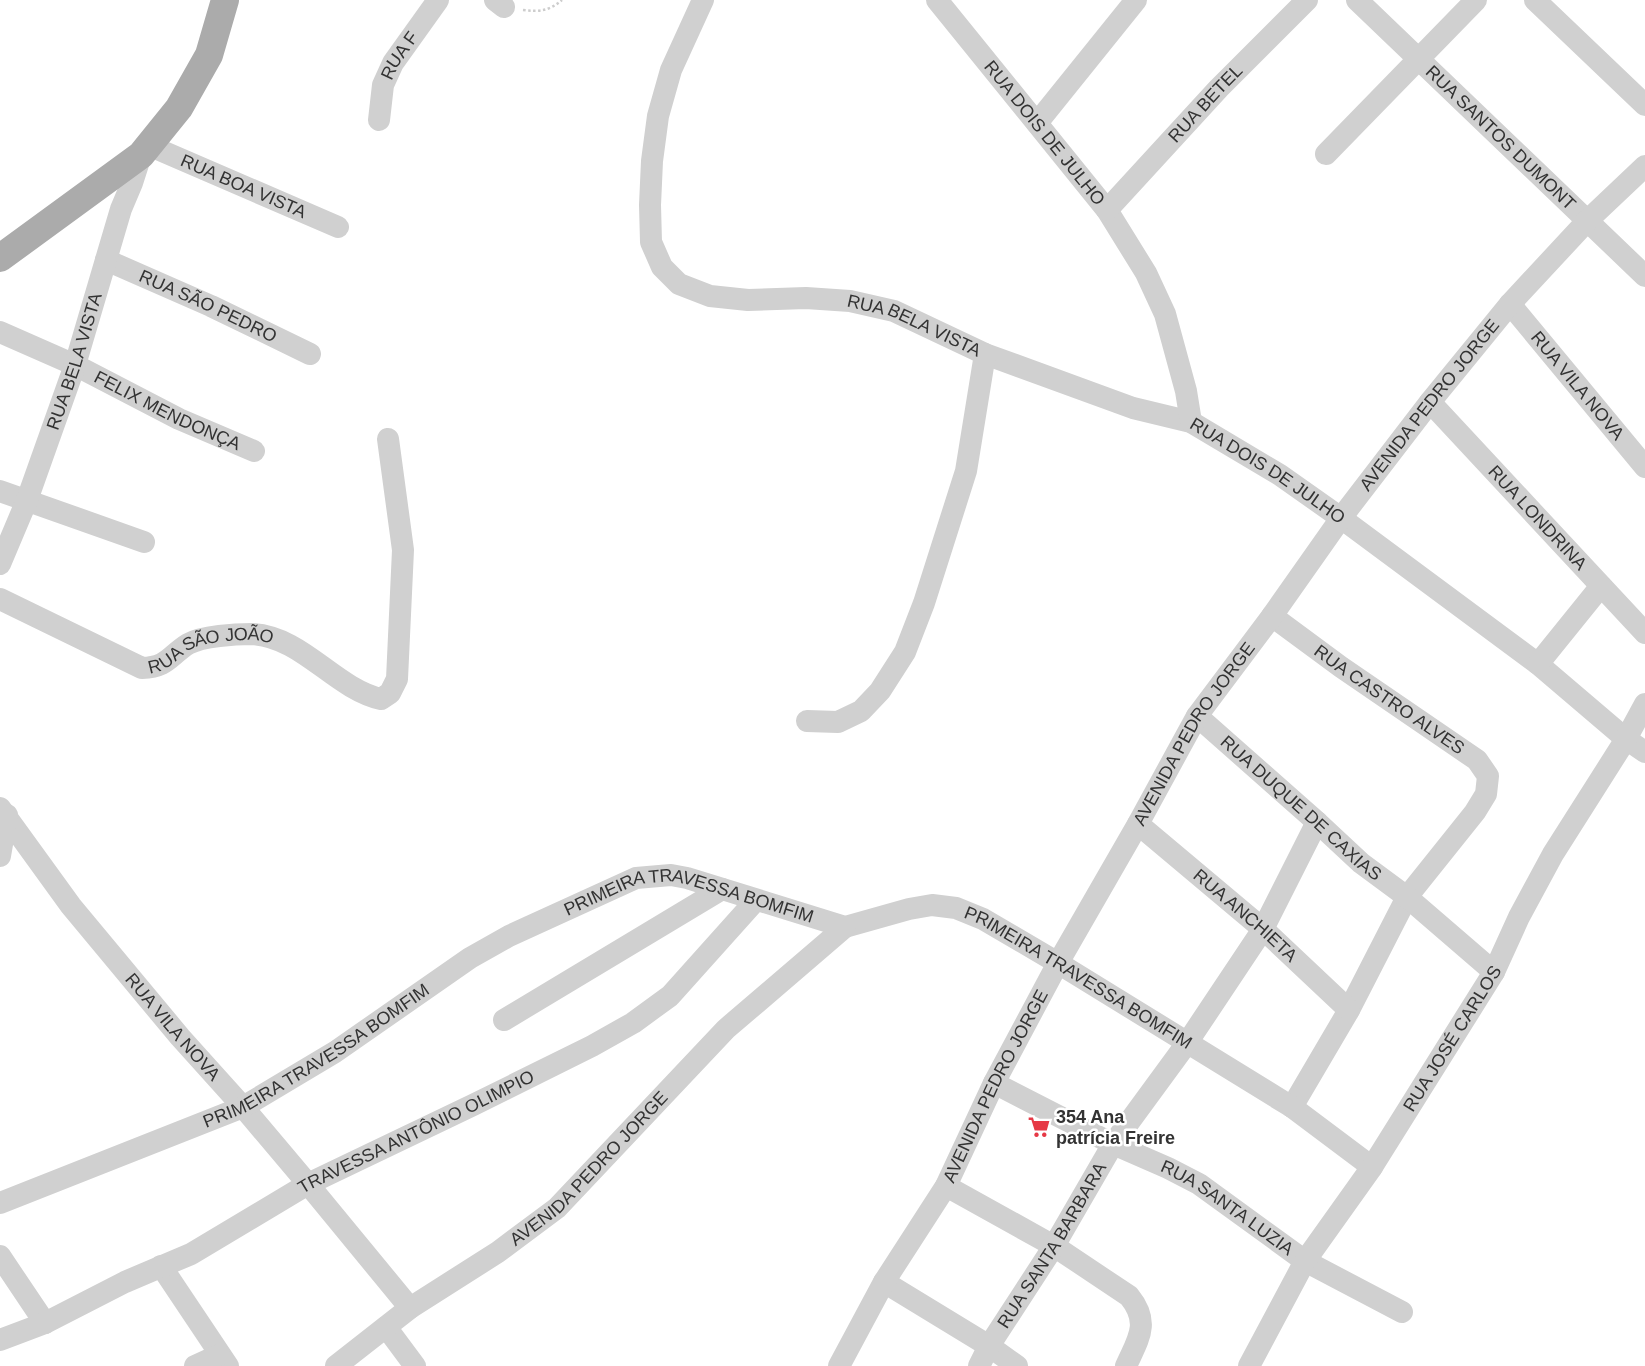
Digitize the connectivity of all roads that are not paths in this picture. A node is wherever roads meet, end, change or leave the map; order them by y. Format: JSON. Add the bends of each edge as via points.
{"nodes":[{"id":1,"x":225,"y":0,"type":"edge"},
{"id":2,"x":438,"y":0,"type":"edge"},
{"id":3,"x":703,"y":0,"type":"edge"},
{"id":4,"x":1136,"y":0,"type":"edge"},
{"id":5,"x":1307,"y":0,"type":"edge"},
{"id":6,"x":1357,"y":0,"type":"edge"},
{"id":7,"x":1476,"y":0,"type":"edge"},
{"id":8,"x":1535,"y":0,"type":"edge"},
{"id":9,"x":946,"y":4,"type":"edge"},
{"id":10,"x":1418,"y":60,"type":"junction"},
{"id":11,"x":1645,"y":105,"type":"edge"},
{"id":12,"x":379,"y":120,"type":"dead end"},
{"id":13,"x":1038,"y":123,"type":"junction"},
{"id":14,"x":144,"y":150,"type":"junction"},
{"id":15,"x":1326,"y":154,"type":"dead end"},
{"id":16,"x":1645,"y":166,"type":"edge"},
{"id":17,"x":1107,"y":210,"type":"junction"},
{"id":18,"x":1588,"y":220,"type":"junction"},
{"id":19,"x":338,"y":227,"type":"dead end"},
{"id":20,"x":0,"y":258,"type":"edge"},
{"id":21,"x":106,"y":260,"type":"junction"},
{"id":22,"x":1645,"y":276,"type":"edge"},
{"id":23,"x":1510,"y":304,"type":"junction"},
{"id":24,"x":0,"y":332,"type":"edge"},
{"id":25,"x":310,"y":354,"type":"dead end"},
{"id":26,"x":985,"y":354,"type":"junction"},
{"id":27,"x":75,"y":365,"type":"junction"},
{"id":28,"x":1430,"y":402,"type":"junction"},
{"id":29,"x":1191,"y":422,"type":"junction"},
{"id":30,"x":388,"y":439,"type":"dead end"},
{"id":31,"x":254,"y":451,"type":"dead end"},
{"id":32,"x":1645,"y":467,"type":"edge"},
{"id":33,"x":0,"y":490,"type":"edge"},
{"id":34,"x":27,"y":500,"type":"junction"},
{"id":35,"x":1341,"y":518,"type":"junction"},
{"id":36,"x":144,"y":542,"type":"dead end"},
{"id":37,"x":0,"y":564,"type":"edge"},
{"id":38,"x":1601,"y":586,"type":"junction"},
{"id":39,"x":0,"y":599,"type":"edge"},
{"id":40,"x":1272,"y":616,"type":"junction"},
{"id":41,"x":1645,"y":633,"type":"edge"},
{"id":42,"x":1538,"y":664,"type":"junction"},
{"id":43,"x":1645,"y":704,"type":"edge"},
{"id":44,"x":1197,"y":716,"type":"junction"},
{"id":45,"x":807,"y":721,"type":"dead end"},
{"id":46,"x":1626,"y":739,"type":"junction"},
{"id":47,"x":1645,"y":752,"type":"edge"},
{"id":48,"x":3,"y":812,"type":"edge"},
{"id":49,"x":1317,"y":822,"type":"junction"},
{"id":50,"x":1138,"y":824,"type":"junction"},
{"id":51,"x":0,"y":856,"type":"edge"},
{"id":52,"x":722,"y":889,"type":"junction"},
{"id":53,"x":1407,"y":897,"type":"junction"},
{"id":54,"x":756,"y":900,"type":"junction"},
{"id":55,"x":846,"y":928,"type":"junction"},
{"id":56,"x":1263,"y":929,"type":"junction"},
{"id":57,"x":1058,"y":963,"type":"junction"},
{"id":58,"x":1494,"y":972,"type":"junction"},
{"id":59,"x":1349,"y":1010,"type":"junction"},
{"id":60,"x":504,"y":1020,"type":"dead end"},
{"id":61,"x":1187,"y":1043,"type":"junction"},
{"id":62,"x":994,"y":1083,"type":"junction"},
{"id":63,"x":243,"y":1107,"type":"junction"},
{"id":64,"x":1292,"y":1107,"type":"junction"},
{"id":65,"x":1113,"y":1144,"type":"junction"},
{"id":66,"x":1372,"y":1167,"type":"junction"},
{"id":67,"x":308,"y":1184,"type":"junction"},
{"id":68,"x":946,"y":1186,"type":"junction"},
{"id":69,"x":0,"y":1203,"type":"edge"},
{"id":70,"x":1054,"y":1246,"type":"junction"},
{"id":71,"x":0,"y":1256,"type":"edge"},
{"id":72,"x":1305,"y":1261,"type":"junction"},
{"id":73,"x":161,"y":1266,"type":"junction"},
{"id":74,"x":884,"y":1282,"type":"junction"},
{"id":75,"x":410,"y":1308,"type":"junction"},
{"id":76,"x":1402,"y":1312,"type":"dead end"},
{"id":77,"x":44,"y":1323,"type":"junction"},
{"id":78,"x":386,"y":1327,"type":"junction"},
{"id":79,"x":0,"y":1340,"type":"edge"},
{"id":80,"x":989,"y":1346,"type":"junction"},
{"id":81,"x":224,"y":1360,"type":"edge"},
{"id":82,"x":195,"y":1366,"type":"edge"},
{"id":83,"x":336,"y":1366,"type":"edge"},
{"id":84,"x":414,"y":1366,"type":"edge"},
{"id":85,"x":839,"y":1366,"type":"edge"},
{"id":86,"x":979,"y":1366,"type":"edge"},
{"id":87,"x":1017,"y":1366,"type":"edge"},
{"id":88,"x":1126,"y":1366,"type":"edge"},
{"id":89,"x":1249,"y":1366,"type":"edge"}],
"edges":[{"from":1,"to":14,"type":"main road","via":[[209,55],[180,108]]},
{"from":2,"to":12,"type":"street","name":"RUA F","via":[[393,63],[382,85]]},
{"from":3,"to":26,"type":"street","name":"RUA BELA VISTA","via":[[671,70],[658,116],[650,205],[651,242],[662,267],[679,284],[710,296],[748,300],[850,300],[894,311]]},
{"from":4,"to":13,"type":"street"},
{"from":5,"to":17,"type":"street","name":"RUA BETEL"},
{"from":6,"to":10,"type":"street","name":"RUA SANTOS DUMONT"},
{"from":7,"to":10,"type":"street"},
{"from":8,"to":11,"type":"street"},
{"from":9,"to":13,"type":"street","name":"RUA DOIS DE JULHO"},
{"from":10,"to":15,"type":"street"},
{"from":10,"to":18,"type":"street","name":"RUA SANTOS DUMONT"},
{"from":13,"to":17,"type":"street","name":"RUA DOIS DE JULHO"},
{"from":14,"to":19,"type":"street","name":"RUA BOA VISTA"},
{"from":14,"to":20,"type":"main road"},
{"from":14,"to":21,"type":"street","name":"RUA BELA VISTA"},
{"from":16,"to":18,"type":"street","name":"AVENIDA PEDRO JORGE"},
{"from":17,"to":29,"type":"street","name":"RUA DOIS DE JULHO","via":[[1146,272],[1166,314]]},
{"from":18,"to":22,"type":"street","name":"RUA SANTOS DUMONT"},
{"from":18,"to":23,"type":"street","name":"AVENIDA PEDRO JORGE"},
{"from":21,"to":25,"type":"street","name":"RUA SÃO PEDRO"},
{"from":21,"to":27,"type":"street","name":"RUA BELA VISTA"},
{"from":23,"to":28,"type":"street","name":"AVENIDA PEDRO JORGE"},
{"from":23,"to":32,"type":"street","name":"RUA VILA NOVA"},
{"from":24,"to":27,"type":"street","name":"FELIX MENDONÇA"},
{"from":26,"to":29,"type":"street","name":"RUA BELA VISTA","via":[[1133,408]]},
{"from":26,"to":45,"type":"street","via":[[966,471],[905,652],[880,691],[861,711],[838,722]]},
{"from":27,"to":31,"type":"street","name":"FELIX MENDONÇA"},
{"from":27,"to":34,"type":"street","name":"RUA BELA VISTA"},
{"from":28,"to":35,"type":"street","name":"AVENIDA PEDRO JORGE"},
{"from":28,"to":38,"type":"street","name":"RUA LONDRINA"},
{"from":29,"to":35,"type":"street","name":"RUA DOIS DE JULHO","via":[[1280,475]]},
{"from":30,"to":39,"type":"street","name":"RUA SÃO JOÃO","via":[[403,550],[397,680],[390,693],[381,699],[352,687],[290,646],[255,634],[232,634],[190,643],[165,663],[142,668]]},
{"from":33,"to":34,"type":"street"},
{"from":34,"to":36,"type":"street"},
{"from":34,"to":37,"type":"street","name":"RUA BELA VISTA"},
{"from":35,"to":40,"type":"street","name":"AVENIDA PEDRO JORGE"},
{"from":35,"to":42,"type":"street","name":"RUA DOIS DE JULHO"},
{"from":38,"to":41,"type":"street","name":"RUA LONDRINA"},
{"from":38,"to":42,"type":"street"},
{"from":40,"to":44,"type":"street","name":"AVENIDA PEDRO JORGE"},
{"from":40,"to":53,"type":"street","name":"RUA CASTRO ALVES","via":[[1477,760],[1488,776],[1486,794],[1475,812]]},
{"from":42,"to":46,"type":"street","name":"RUA DOIS DE JULHO"},
{"from":43,"to":46,"type":"street","name":"RUA JOSÉ CARLOS"},
{"from":44,"to":49,"type":"street","name":"RUA DUQUE DE CAXIAS"},
{"from":44,"to":50,"type":"street","name":"AVENIDA PEDRO JORGE"},
{"from":46,"to":47,"type":"street","name":"RUA DOIS DE JULHO"},
{"from":46,"to":58,"type":"street","name":"RUA JOSÉ CARLOS","via":[[1553,854],[1518,917]]},
{"from":48,"to":51,"type":"street"},
{"from":48,"to":63,"type":"street","name":"RUA VILA NOVA","via":[[71,906]]},
{"from":49,"to":53,"type":"street","name":"RUA DUQUE DE CAXIAS","via":[[1361,863]]},
{"from":49,"to":56,"type":"street","name":"RUA SANTA BARBARA"},
{"from":50,"to":56,"type":"street","name":"RUA ANCHIETA"},
{"from":50,"to":57,"type":"street","name":"AVENIDA PEDRO JORGE"},
{"from":52,"to":54,"type":"street","name":"PRIMEIRA TRAVESSA BOMFIM"},
{"from":52,"to":60,"type":"street"},
{"from":52,"to":63,"type":"street","name":"PRIMEIRA TRAVESSA BOMFIM","via":[[671,875],[636,878],[470,958],[335,1052]]},
{"from":53,"to":58,"type":"street","name":"RUA DUQUE DE CAXIAS"},
{"from":53,"to":59,"type":"street"},
{"from":54,"to":55,"type":"street","name":"PRIMEIRA TRAVESSA BOMFIM"},
{"from":54,"to":67,"type":"street","name":"TRAVESSA ANTÔNIO OLIMPIO","via":[[670,996],[633,1023]]},
{"from":55,"to":57,"type":"street","name":"PRIMEIRA TRAVESSA BOMFIM","via":[[909,910],[932,906],[956,908],[983,919]]},
{"from":55,"to":75,"type":"street","name":"AVENIDA PEDRO JORGE","via":[[726,1029],[557,1208],[498,1252]]},
{"from":56,"to":59,"type":"street","name":"RUA ANCHIETA"},
{"from":56,"to":61,"type":"street","name":"RUA SANTA BARBARA"},
{"from":57,"to":61,"type":"street","name":"PRIMEIRA TRAVESSA BOMFIM"},
{"from":57,"to":62,"type":"street","name":"AVENIDA PEDRO JORGE"},
{"from":58,"to":66,"type":"street","name":"RUA JOSÉ CARLOS"},
{"from":59,"to":64,"type":"street"},
{"from":61,"to":64,"type":"street","name":"PRIMEIRA TRAVESSA BOMFIM"},
{"from":61,"to":65,"type":"street","name":"RUA SANTA BARBARA"},
{"from":62,"to":65,"type":"street","name":"RUA SANTA LUZIA"},
{"from":62,"to":68,"type":"street","name":"AVENIDA PEDRO JORGE"},
{"from":63,"to":67,"type":"street","name":"RUA VILA NOVA"},
{"from":63,"to":69,"type":"street","name":"PRIMEIRA TRAVESSA BOMFIM"},
{"from":64,"to":66,"type":"street","name":"PRIMEIRA TRAVESSA BOMFIM"},
{"from":65,"to":70,"type":"street","name":"RUA SANTA BARBARA"},
{"from":65,"to":72,"type":"street","name":"RUA SANTA LUZIA","via":[[1199,1184]]},
{"from":66,"to":72,"type":"street","name":"RUA JOSÉ CARLOS"},
{"from":67,"to":73,"type":"street","name":"TRAVESSA ANTÔNIO OLIMPIO","via":[[191,1254]]},
{"from":67,"to":75,"type":"street","name":"RUA VILA NOVA"},
{"from":68,"to":70,"type":"street"},
{"from":68,"to":74,"type":"street","name":"AVENIDA PEDRO JORGE"},
{"from":70,"to":80,"type":"street","name":"RUA SANTA BARBARA"},
{"from":70,"to":88,"type":"street","via":[[1129,1296],[1138,1307],[1140,1333]]},
{"from":71,"to":77,"type":"street"},
{"from":72,"to":76,"type":"street","name":"RUA SANTA LUZIA"},
{"from":72,"to":89,"type":"street","name":"RUA JOSÉ CARLOS"},
{"from":73,"to":77,"type":"street","name":"TRAVESSA ANTÔNIO OLIMPIO"},
{"from":73,"to":81,"type":"street"},
{"from":74,"to":80,"type":"street"},
{"from":74,"to":85,"type":"street","name":"AVENIDA PEDRO JORGE"},
{"from":75,"to":78,"type":"street","name":"AVENIDA PEDRO JORGE"},
{"from":77,"to":79,"type":"street","name":"TRAVESSA ANTÔNIO OLIMPIO"},
{"from":78,"to":83,"type":"street","name":"AVENIDA PEDRO JORGE"},
{"from":78,"to":84,"type":"street"},
{"from":80,"to":86,"type":"street","name":"RUA SANTA BARBARA"},
{"from":80,"to":87,"type":"street"},
{"from":81,"to":82,"type":"street"}]}
